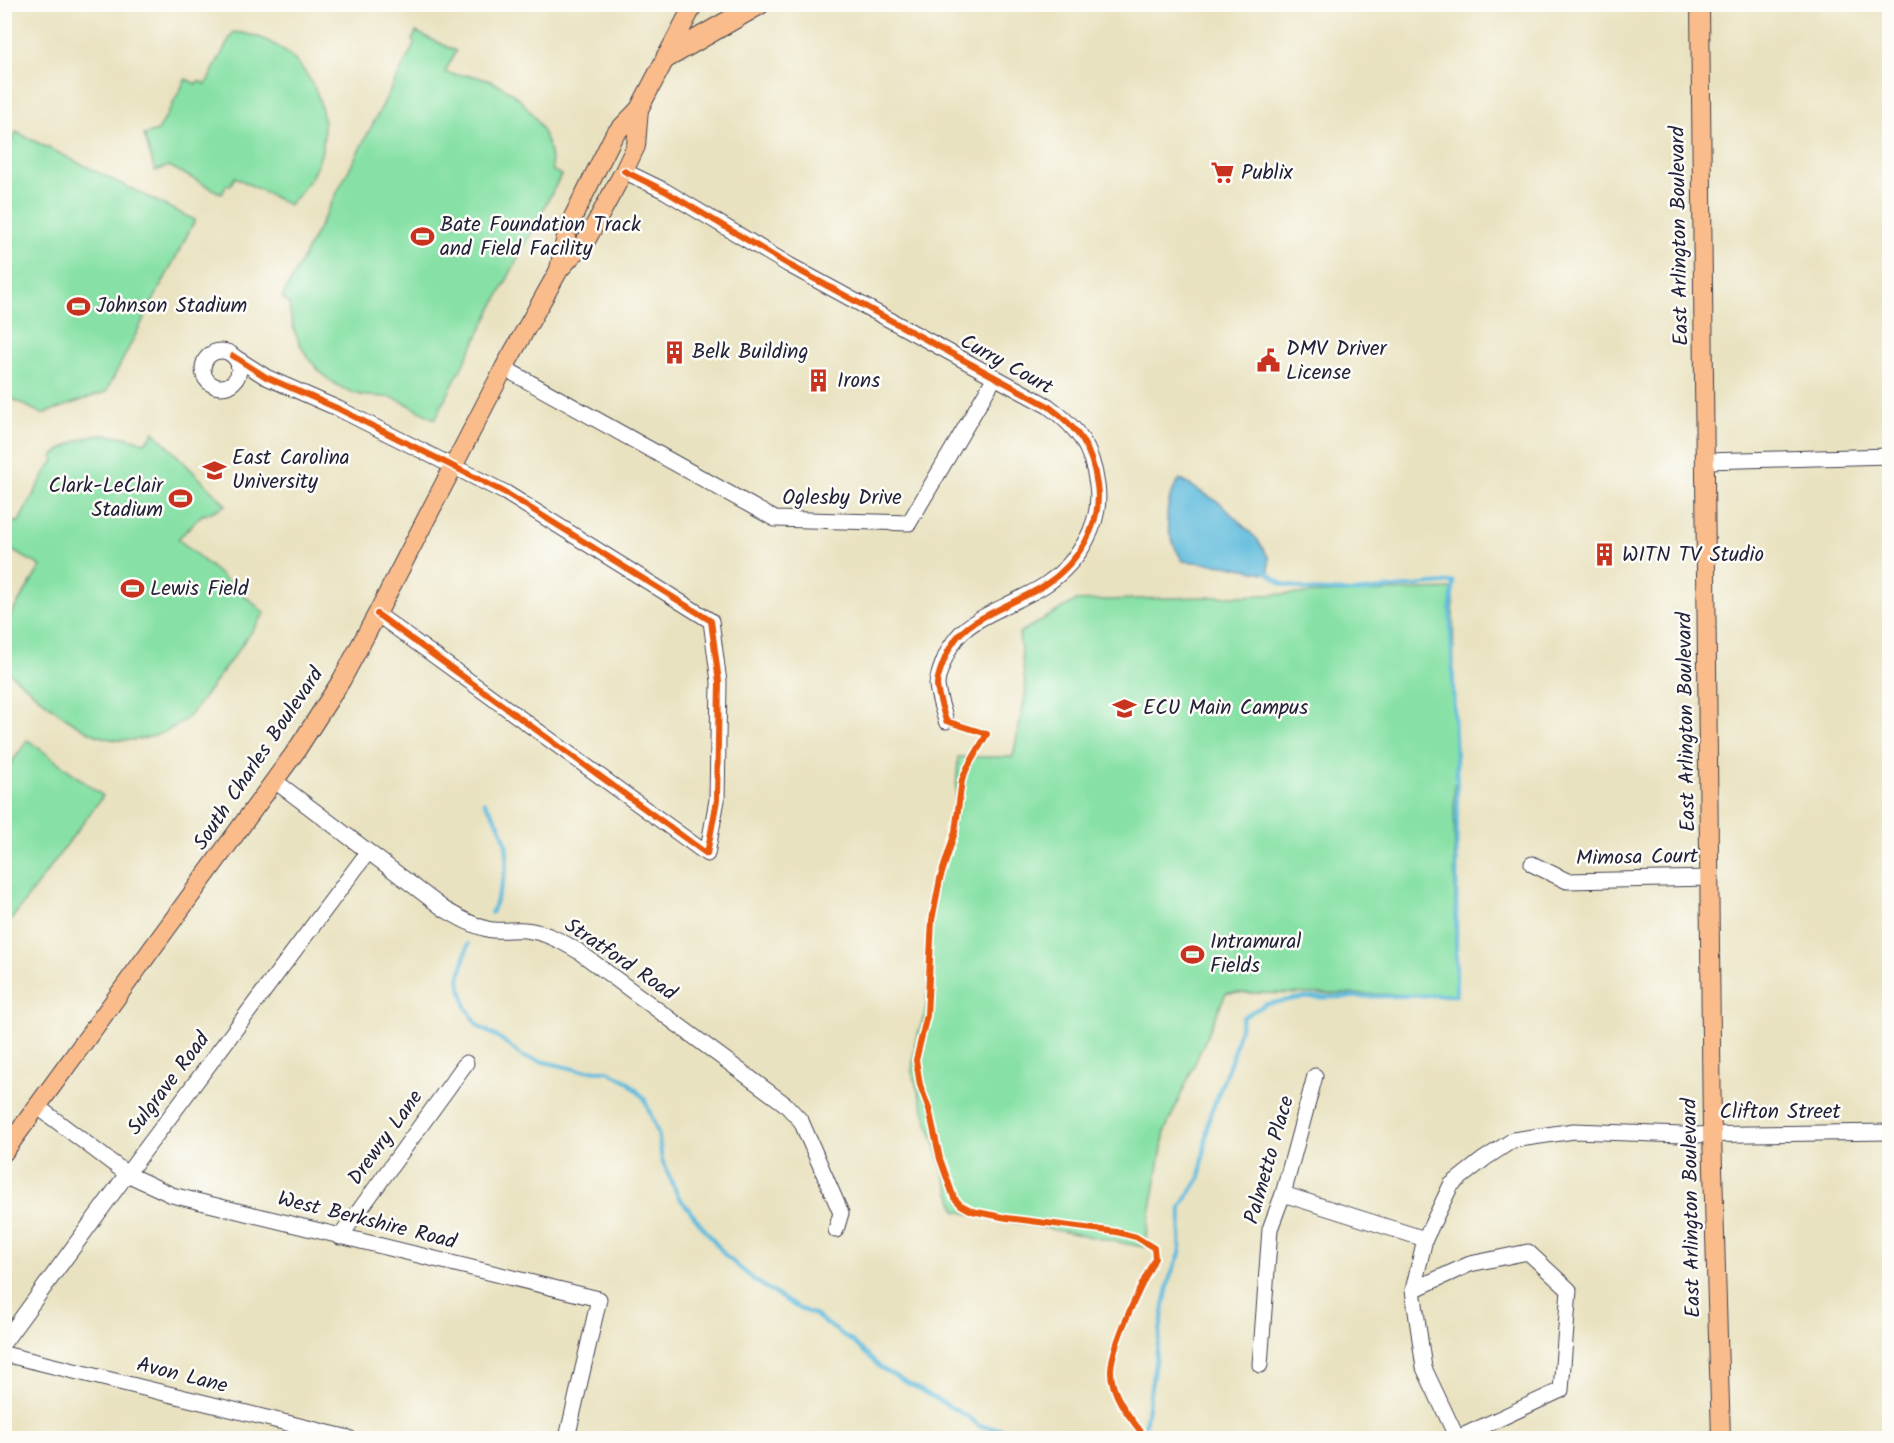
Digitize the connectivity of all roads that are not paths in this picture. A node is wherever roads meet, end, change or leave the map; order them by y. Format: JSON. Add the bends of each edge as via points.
{"nodes":[{"id":1,"x":694,"y":4,"type":"edge"},
{"id":2,"x":759,"y":4,"type":"edge"},
{"id":3,"x":1700,"y":4,"type":"edge"},
{"id":4,"x":667,"y":57,"type":"junction"},
{"id":5,"x":639,"y":109,"type":"junction"},
{"id":6,"x":624,"y":171,"type":"junction"},
{"id":7,"x":559,"y":270,"type":"junction"},
{"id":8,"x":232,"y":356,"type":"junction"},
{"id":9,"x":504,"y":369,"type":"junction"},
{"id":10,"x":266,"y":376,"type":"junction"},
{"id":11,"x":994,"y":377,"type":"junction"},
{"id":12,"x":234,"y":381,"type":"junction"},
{"id":13,"x":1890,"y":456,"type":"edge"},
{"id":14,"x":1706,"y":461,"type":"junction"},
{"id":15,"x":454,"y":467,"type":"junction"},
{"id":16,"x":377,"y":614,"type":"junction"},
{"id":17,"x":946,"y":721,"type":"dead end"},
{"id":18,"x":275,"y":781,"type":"junction"},
{"id":19,"x":368,"y":852,"type":"junction"},
{"id":20,"x":1532,"y":864,"type":"dead end"},
{"id":21,"x":1711,"y":878,"type":"junction"},
{"id":22,"x":466,"y":1063,"type":"dead end"},
{"id":23,"x":1315,"y":1076,"type":"dead end"},
{"id":24,"x":38,"y":1107,"type":"junction"},
{"id":25,"x":1890,"y":1132,"type":"edge"},
{"id":26,"x":1712,"y":1134,"type":"junction"},
{"id":27,"x":4,"y":1152,"type":"edge"},
{"id":28,"x":127,"y":1174,"type":"junction"},
{"id":29,"x":1283,"y":1194,"type":"junction"},
{"id":30,"x":836,"y":1230,"type":"dead end"},
{"id":31,"x":340,"y":1237,"type":"junction"},
{"id":32,"x":1425,"y":1239,"type":"junction"},
{"id":33,"x":1413,"y":1290,"type":"junction"},
{"id":34,"x":4,"y":1342,"type":"edge"},
{"id":35,"x":4,"y":1354,"type":"edge"},
{"id":36,"x":1260,"y":1365,"type":"dead end"},
{"id":37,"x":349,"y":1438,"type":"edge"},
{"id":38,"x":567,"y":1438,"type":"edge"},
{"id":39,"x":1458,"y":1438,"type":"edge"},
{"id":40,"x":1721,"y":1438,"type":"edge"}],
"edges":[{"from":1,"to":4,"type":"main road","name":"South Charles Boulevard"},
{"from":2,"to":4,"type":"highway"},
{"from":3,"to":14,"type":"main road","name":"East Arlington Boulevard"},
{"from":4,"to":5,"type":"main road","name":"South Charles Boulevard"},
{"from":5,"to":6,"type":"main road","name":"South Charles Boulevard","via":[[636,146]]},
{"from":5,"to":7,"type":"main road","name":"South Charles Boulevard","via":[[614,135],[568,226]]},
{"from":6,"to":7,"type":"main road","name":"South Charles Boulevard","via":[[587,239]]},
{"from":6,"to":11,"type":"street","name":"Curry Court"},
{"from":7,"to":9,"type":"main road","name":"South Charles Boulevard"},
{"from":8,"to":10,"type":"street"},
{"from":8,"to":12,"type":"street","via":[[238,371]]},
{"from":8,"to":12,"type":"street","via":[[222,351],[211,354],[203,369],[215,386]]},
{"from":9,"to":11,"type":"street","name":"Oglesby Drive","via":[[775,519],[909,523]]},
{"from":9,"to":15,"type":"main road","name":"South Charles Boulevard"},
{"from":10,"to":12,"type":"street"},
{"from":10,"to":15,"type":"street"},
{"from":11,"to":17,"type":"street","name":"Curry Court","via":[[1068,420],[1090,451],[1099,500],[1087,540],[1063,571],[1046,585],[976,621],[953,641],[937,684]]},
{"from":13,"to":14,"type":"street"},
{"from":14,"to":21,"type":"main road","name":"East Arlington Boulevard"},
{"from":15,"to":16,"type":"main road","name":"South Charles Boulevard"},
{"from":15,"to":16,"type":"street","via":[[506,494],[711,621],[720,682],[717,800],[707,854]]},
{"from":16,"to":18,"type":"main road","name":"South Charles Boulevard","via":[[325,707]]},
{"from":18,"to":19,"type":"street","name":"Stratford Road"},
{"from":18,"to":24,"type":"main road","name":"South Charles Boulevard"},
{"from":19,"to":28,"type":"street","name":"Sulgrave Road"},
{"from":19,"to":30,"type":"street","name":"Stratford Road","via":[[459,918],[490,930],[527,930],[559,939],[785,1104],[801,1121],[841,1214]]},
{"from":20,"to":21,"type":"street","name":"Mimosa Court","via":[[1567,881]]},
{"from":21,"to":26,"type":"main road","name":"East Arlington Boulevard"},
{"from":22,"to":31,"type":"street","name":"Drewry Lane"},
{"from":23,"to":29,"type":"street","name":"Palmetto Place"},
{"from":24,"to":27,"type":"main road","name":"South Charles Boulevard"},
{"from":24,"to":28,"type":"street","name":"West Berkshire Road"},
{"from":25,"to":26,"type":"street","name":"Clifton Street"},
{"from":26,"to":32,"type":"street","name":"Clifton Street","via":[[1574,1131],[1513,1140],[1451,1185]]},
{"from":26,"to":40,"type":"main road","name":"East Arlington Boulevard"},
{"from":28,"to":31,"type":"street","name":"West Berkshire Road","via":[[172,1195]]},
{"from":28,"to":34,"type":"street","name":"Sulgrave Road"},
{"from":29,"to":32,"type":"street"},
{"from":29,"to":36,"type":"street","name":"Palmetto Place","via":[[1270,1229]]},
{"from":31,"to":38,"type":"street","name":"West Berkshire Road","via":[[599,1299]]},
{"from":32,"to":33,"type":"street","name":"Clifton Street"},
{"from":33,"to":39,"type":"street","name":"Clifton Street","via":[[1424,1368]]},
{"from":33,"to":39,"type":"street","via":[[1470,1264],[1528,1252],[1569,1290],[1561,1390]]},
{"from":35,"to":37,"type":"street","name":"Avon Lane"}]}
